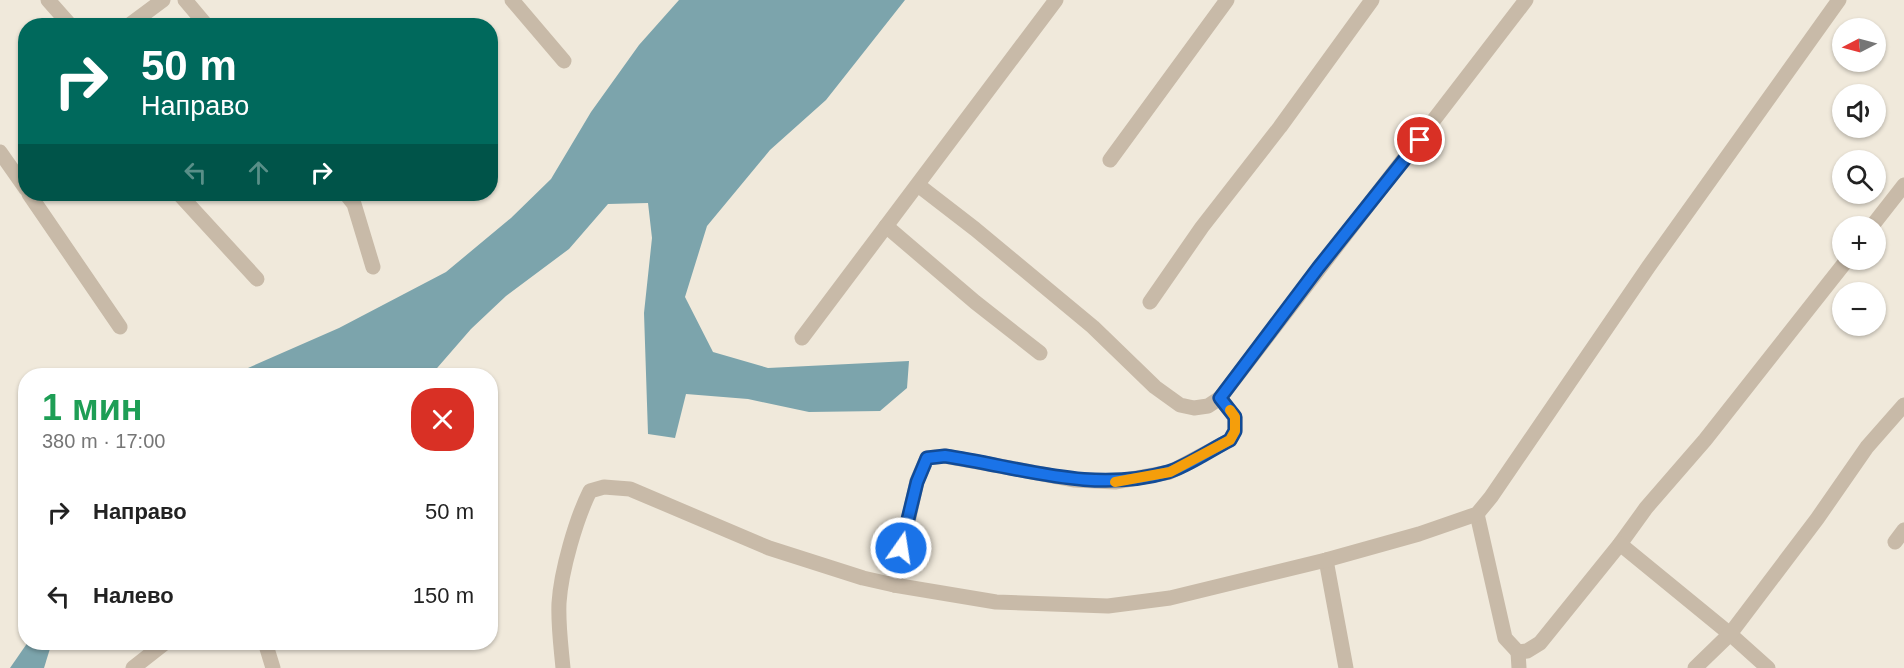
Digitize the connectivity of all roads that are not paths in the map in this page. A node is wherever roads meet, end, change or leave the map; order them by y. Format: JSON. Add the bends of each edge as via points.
{"nodes":[{"id":1,"x":48,"y":0,"type":"edge"},
{"id":2,"x":163,"y":0,"type":"edge"},
{"id":3,"x":185,"y":0,"type":"edge"},
{"id":4,"x":512,"y":0,"type":"edge"},
{"id":5,"x":1056,"y":0,"type":"edge"},
{"id":6,"x":1227,"y":0,"type":"edge"},
{"id":7,"x":1372,"y":0,"type":"edge"},
{"id":8,"x":1526,"y":0,"type":"edge"},
{"id":9,"x":1839,"y":0,"type":"edge"},
{"id":10,"x":64,"y":18,"type":"edge"},
{"id":11,"x":139,"y":18,"type":"edge"},
{"id":12,"x":200,"y":18,"type":"edge"},
{"id":13,"x":564,"y":61,"type":"dead end"},
{"id":14,"x":0,"y":153,"type":"edge"},
{"id":15,"x":1110,"y":160,"type":"dead end"},
{"id":16,"x":18,"y":178,"type":"edge"},
{"id":17,"x":918,"y":185,"type":"junction"},
{"id":18,"x":1904,"y":185,"type":"edge"},
{"id":19,"x":34,"y":201,"type":"edge"},
{"id":20,"x":185,"y":201,"type":"edge"},
{"id":21,"x":352,"y":201,"type":"edge"},
{"id":22,"x":1880,"y":216,"type":"edge"},
{"id":23,"x":886,"y":226,"type":"junction"},
{"id":24,"x":373,"y":267,"type":"dead end"},
{"id":25,"x":1839,"y":270,"type":"edge"},
{"id":26,"x":257,"y":279,"type":"dead end"},
{"id":27,"x":1150,"y":302,"type":"dead end"},
{"id":28,"x":120,"y":327,"type":"dead end"},
{"id":29,"x":802,"y":338,"type":"dead end"},
{"id":30,"x":1040,"y":353,"type":"dead end"},
{"id":31,"x":1220,"y":398,"type":"junction"},
{"id":32,"x":1904,"y":405,"type":"edge"},
{"id":33,"x":1477,"y":514,"type":"junction"},
{"id":34,"x":1620,"y":544,"type":"junction"},
{"id":35,"x":1326,"y":560,"type":"junction"},
{"id":36,"x":894,"y":585,"type":"junction"},
{"id":37,"x":1730,"y":634,"type":"junction"},
{"id":38,"x":156,"y":650,"type":"edge"},
{"id":39,"x":267,"y":650,"type":"edge"},
{"id":40,"x":1519,"y":660,"type":"edge"},
{"id":41,"x":133,"y":668,"type":"edge"},
{"id":42,"x":273,"y":668,"type":"edge"},
{"id":43,"x":563,"y":668,"type":"edge"},
{"id":44,"x":1346,"y":668,"type":"edge"},
{"id":45,"x":1695,"y":668,"type":"edge"},
{"id":46,"x":1768,"y":668,"type":"edge"}],
"edges":[{"from":1,"to":10,"type":"street"},
{"from":2,"to":11,"type":"street"},
{"from":3,"to":12,"type":"street"},
{"from":4,"to":13,"type":"street"},
{"from":5,"to":17,"type":"street"},
{"from":6,"to":15,"type":"street"},
{"from":7,"to":27,"type":"street"},
{"from":8,"to":31,"type":"street"},
{"from":9,"to":33,"type":"street"},
{"from":14,"to":16,"type":"street"},
{"from":17,"to":23,"type":"street"},
{"from":17,"to":31,"type":"street","via":[[1093,327],[1155,387],[1180,405],[1208,406]]},
{"from":18,"to":22,"type":"street"},
{"from":19,"to":28,"type":"street"},
{"from":20,"to":26,"type":"street"},
{"from":21,"to":24,"type":"street"},
{"from":23,"to":29,"type":"street"},
{"from":23,"to":30,"type":"street"},
{"from":25,"to":34,"type":"street"},
{"from":31,"to":36,"type":"street","via":[[1235,417],[1230,440],[1170,472],[1115,482],[1075,480],[945,456],[927,458],[917,482]]},
{"from":32,"to":37,"type":"street","via":[[1867,447]]},
{"from":33,"to":35,"type":"street"},
{"from":33,"to":40,"type":"street","via":[[1505,638]]},
{"from":34,"to":37,"type":"street"},
{"from":34,"to":40,"type":"street","via":[[1540,643]]},
{"from":35,"to":36,"type":"street","via":[[1170,598],[1108,606],[996,602]]},
{"from":35,"to":44,"type":"street"},
{"from":36,"to":43,"type":"street","via":[[769,548],[630,489],[604,487],[590,491],[567,561],[559,601]]},
{"from":37,"to":45,"type":"street"},
{"from":37,"to":46,"type":"street"},
{"from":38,"to":41,"type":"street"},
{"from":39,"to":42,"type":"street"}]}
